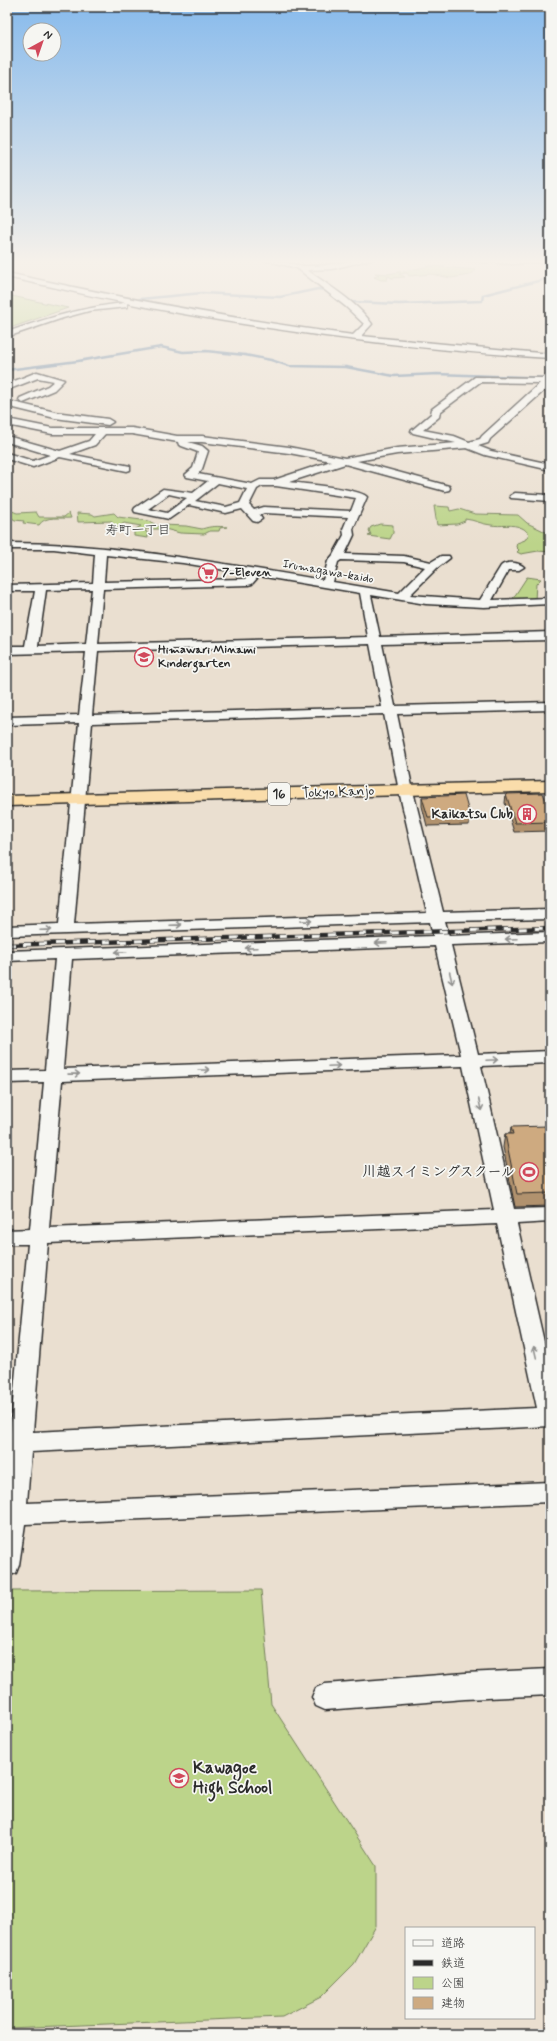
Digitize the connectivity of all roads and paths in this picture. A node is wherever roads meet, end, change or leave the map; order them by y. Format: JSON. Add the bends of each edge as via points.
{"nodes":[{"id":1,"x":528,"y":354,"type":"edge"},
{"id":2,"x":550,"y":356,"type":"edge"},
{"id":3,"x":547,"y":381,"type":"edge"},
{"id":4,"x":7,"y":387,"type":"edge"},
{"id":5,"x":7,"y":397,"type":"edge"},
{"id":6,"x":23,"y":400,"type":"junction"},
{"id":7,"x":10,"y":407,"type":"edge"},
{"id":8,"x":7,"y":422,"type":"edge"},
{"id":9,"x":102,"y":431,"type":"junction"},
{"id":10,"x":147,"y":433,"type":"junction"},
{"id":11,"x":7,"y":439,"type":"edge"},
{"id":12,"x":177,"y":439,"type":"junction"},
{"id":13,"x":468,"y":445,"type":"junction"},
{"id":14,"x":62,"y":455,"type":"junction"},
{"id":15,"x":7,"y":456,"type":"edge"},
{"id":16,"x":345,"y":461,"type":"junction"},
{"id":17,"x":127,"y":468,"type":"dead end"},
{"id":18,"x":550,"y":468,"type":"edge"},
{"id":19,"x":216,"y":480,"type":"junction"},
{"id":20,"x":275,"y":483,"type":"junction"},
{"id":21,"x":253,"y":487,"type":"junction"},
{"id":22,"x":445,"y":488,"type":"dead end"},
{"id":23,"x":515,"y":496,"type":"dead end"},
{"id":24,"x":550,"y":498,"type":"edge"},
{"id":25,"x":244,"y":505,"type":"junction"},
{"id":26,"x":354,"y":514,"type":"junction"},
{"id":27,"x":100,"y":538,"type":"dead end"},
{"id":28,"x":7,"y":546,"type":"edge"},
{"id":29,"x":95,"y":550,"type":"junction"},
{"id":30,"x":338,"y":557,"type":"junction"},
{"id":31,"x":445,"y":558,"type":"dead end"},
{"id":32,"x":433,"y":566,"type":"junction"},
{"id":33,"x":519,"y":567,"type":"dead end"},
{"id":34,"x":257,"y":572,"type":"junction"},
{"id":35,"x":327,"y":584,"type":"junction"},
{"id":36,"x":97,"y":586,"type":"junction"},
{"id":37,"x":41,"y":587,"type":"junction"},
{"id":38,"x":7,"y":588,"type":"edge"},
{"id":39,"x":365,"y":592,"type":"junction"},
{"id":40,"x":401,"y":598,"type":"junction"},
{"id":41,"x":550,"y":601,"type":"edge"},
{"id":42,"x":484,"y":604,"type":"junction"},
{"id":43,"x":550,"y":636,"type":"edge"},
{"id":44,"x":375,"y":641,"type":"junction"},
{"id":45,"x":92,"y":647,"type":"junction"},
{"id":46,"x":31,"y":649,"type":"junction"},
{"id":47,"x":7,"y":650,"type":"edge"},
{"id":48,"x":550,"y":706,"type":"edge"},
{"id":49,"x":390,"y":711,"type":"junction"},
{"id":50,"x":85,"y":719,"type":"junction"},
{"id":51,"x":7,"y":720,"type":"edge"},
{"id":52,"x":550,"y":786,"type":"edge"},
{"id":53,"x":407,"y":794,"type":"junction"},
{"id":54,"x":550,"y":794,"type":"edge"},
{"id":55,"x":7,"y":801,"type":"edge"},
{"id":56,"x":78,"y":803,"type":"junction"},
{"id":57,"x":7,"y":809,"type":"edge"},
{"id":58,"x":550,"y":914,"type":"edge"},
{"id":59,"x":437,"y":917,"type":"junction"},
{"id":60,"x":66,"y":929,"type":"junction"},
{"id":61,"x":7,"y":931,"type":"edge"},
{"id":62,"x":550,"y":937,"type":"edge"},
{"id":63,"x":442,"y":940,"type":"junction"},
{"id":64,"x":64,"y":954,"type":"junction"},
{"id":65,"x":7,"y":956,"type":"edge"},
{"id":66,"x":550,"y":1057,"type":"edge"},
{"id":67,"x":471,"y":1061,"type":"junction"},
{"id":68,"x":53,"y":1074,"type":"junction"},
{"id":69,"x":7,"y":1077,"type":"edge"},
{"id":70,"x":550,"y":1215,"type":"edge"},
{"id":71,"x":505,"y":1216,"type":"junction"},
{"id":72,"x":38,"y":1236,"type":"junction"},
{"id":73,"x":7,"y":1237,"type":"edge"},
{"id":74,"x":550,"y":1417,"type":"edge"},
{"id":75,"x":13,"y":1443,"type":"edge"},
{"id":76,"x":550,"y":1492,"type":"edge"},
{"id":77,"x":10,"y":1514,"type":"edge"},
{"id":78,"x":7,"y":1566,"type":"edge"},
{"id":79,"x":550,"y":1682,"type":"edge"},
{"id":80,"x":325,"y":1697,"type":"dead end"}],
"edges":[{"from":1,"to":2,"type":"street"},
{"from":3,"to":13,"type":"street","via":[[485,438],[485,441]]},
{"from":3,"to":13,"type":"street","via":[[478,379],[435,412],[436,415],[416,431],[438,434]]},
{"from":4,"to":6,"type":"street","via":[[37,375],[60,380],[51,388]]},
{"from":5,"to":6,"type":"street"},
{"from":6,"to":7,"type":"street"},
{"from":7,"to":10,"type":"street","via":[[153,429]]},
{"from":8,"to":9,"type":"street","via":[[52,431]]},
{"from":9,"to":10,"type":"street"},
{"from":9,"to":14,"type":"street","via":[[92,443]]},
{"from":10,"to":12,"type":"street"},
{"from":11,"to":14,"type":"street"},
{"from":12,"to":16,"type":"street","via":[[202,439],[267,447]]},
{"from":12,"to":19,"type":"street","via":[[177,442],[203,451],[197,469],[190,475]]},
{"from":13,"to":16,"type":"street","via":[[396,451]]},
{"from":13,"to":18,"type":"street","via":[[488,453]]},
{"from":14,"to":15,"type":"street","via":[[33,464]]},
{"from":14,"to":17,"type":"street"},
{"from":16,"to":20,"type":"street"},
{"from":16,"to":22,"type":"street"},
{"from":19,"to":21,"type":"street"},
{"from":19,"to":25,"type":"street","via":[[191,499],[226,510]]},
{"from":20,"to":21,"type":"street","via":[[260,483]]},
{"from":20,"to":26,"type":"street","via":[[362,497]]},
{"from":21,"to":25,"type":"street"},
{"from":23,"to":24,"type":"street"},
{"from":25,"to":26,"type":"street","via":[[255,516],[264,510]]},
{"from":26,"to":30,"type":"street","via":[[348,529],[349,535]]},
{"from":27,"to":29,"type":"street"},
{"from":28,"to":29,"type":"street","name":"Irumagawa-kaido","via":[[54,546]]},
{"from":29,"to":34,"type":"street","name":"Irumagawa-kaido"},
{"from":29,"to":36,"type":"street"},
{"from":30,"to":32,"type":"street","via":[[404,559]]},
{"from":30,"to":35,"type":"street","via":[[333,561]]},
{"from":31,"to":32,"type":"street"},
{"from":32,"to":40,"type":"street"},
{"from":33,"to":42,"type":"street","via":[[506,566]]},
{"from":34,"to":35,"type":"street","name":"Irumagawa-kaido"},
{"from":34,"to":36,"type":"street","via":[[248,582]]},
{"from":35,"to":39,"type":"street","name":"Irumagawa-kaido"},
{"from":36,"to":37,"type":"street"},
{"from":36,"to":45,"type":"street"},
{"from":37,"to":38,"type":"street"},
{"from":37,"to":46,"type":"street"},
{"from":39,"to":40,"type":"street","name":"Irumagawa-kaido"},
{"from":39,"to":44,"type":"street"},
{"from":40,"to":42,"type":"street","name":"Irumagawa-kaido"},
{"from":41,"to":42,"type":"street","name":"Irumagawa-kaido"},
{"from":43,"to":44,"type":"street"},
{"from":44,"to":45,"type":"street"},
{"from":44,"to":49,"type":"street"},
{"from":45,"to":46,"type":"street"},
{"from":45,"to":50,"type":"street"},
{"from":46,"to":47,"type":"street"},
{"from":48,"to":49,"type":"street"},
{"from":49,"to":50,"type":"street"},
{"from":49,"to":53,"type":"street"},
{"from":50,"to":51,"type":"street"},
{"from":50,"to":56,"type":"street"},
{"from":52,"to":53,"type":"highway","name":"Tokyo Kanjo","number":"16"},
{"from":53,"to":54,"type":"highway","name":"Tokyo Kanjo","number":"16"},
{"from":53,"to":56,"type":"highway","name":"Tokyo Kanjo","number":"16"},
{"from":53,"to":59,"type":"street"},
{"from":55,"to":56,"type":"highway","name":"Tokyo Kanjo","number":"16"},
{"from":56,"to":57,"type":"highway","name":"Tokyo Kanjo","number":"16"},
{"from":56,"to":60,"type":"street"},
{"from":58,"to":59,"type":"street"},
{"from":60,"to":59,"type":"street","one_way":true},
{"from":59,"to":63,"type":"street"},
{"from":61,"to":60,"type":"street","one_way":true},
{"from":62,"to":63,"type":"street","one_way":true},
{"from":63,"to":64,"type":"street","one_way":true},
{"from":63,"to":67,"type":"street","one_way":true},
{"from":64,"to":65,"type":"street"},
{"from":64,"to":68,"type":"street"},
{"from":67,"to":66,"type":"street","one_way":true},
{"from":68,"to":67,"type":"street","one_way":true},
{"from":67,"to":71,"type":"street","one_way":true},
{"from":68,"to":69,"type":"street"},
{"from":68,"to":72,"type":"street"},
{"from":70,"to":71,"type":"street"},
{"from":71,"to":72,"type":"street"},
{"from":74,"to":71,"type":"street","one_way":true},
{"from":72,"to":73,"type":"street"},
{"from":72,"to":75,"type":"street"},
{"from":74,"to":75,"type":"street"},
{"from":75,"to":77,"type":"street"},
{"from":76,"to":77,"type":"street"},
{"from":77,"to":78,"type":"street"},
{"from":79,"to":80,"type":"street"}]}
